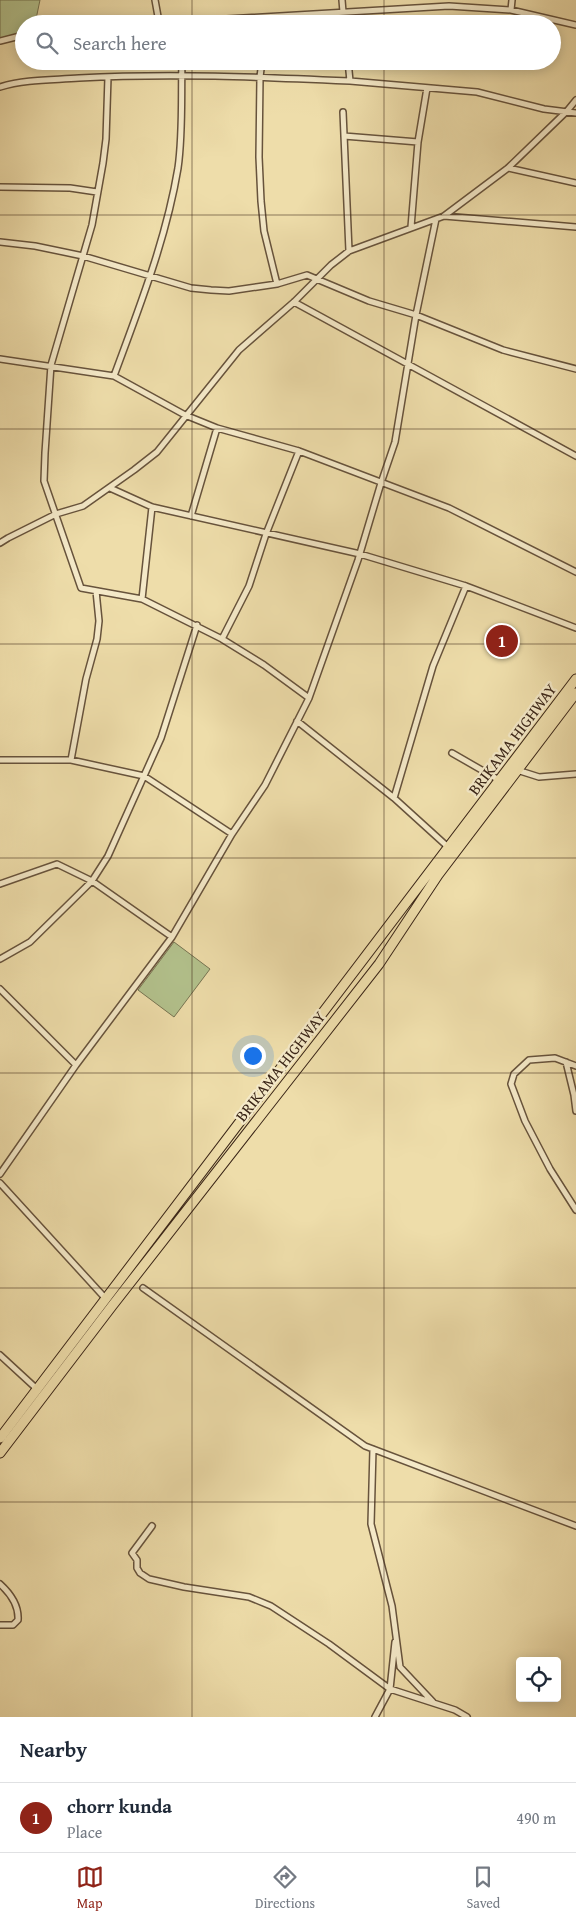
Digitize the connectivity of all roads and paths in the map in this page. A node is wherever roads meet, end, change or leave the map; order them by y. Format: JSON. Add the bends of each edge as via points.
{"nodes":[{"id":1,"x":155,"y":0,"type":"edge"},
{"id":2,"x":342,"y":0,"type":"edge"},
{"id":3,"x":512,"y":0,"type":"edge"},
{"id":4,"x":448,"y":3,"type":"edge"},
{"id":5,"x":510,"y":10,"type":"junction"},
{"id":6,"x":342,"y":12,"type":"junction"},
{"id":7,"x":158,"y":15,"type":"edge"},
{"id":8,"x":287,"y":15,"type":"edge"},
{"id":9,"x":342,"y":15,"type":"edge"},
{"id":10,"x":532,"y":15,"type":"edge"},
{"id":11,"x":561,"y":22,"type":"edge"},
{"id":12,"x":576,"y":25,"type":"edge"},
{"id":13,"x":15,"y":37,"type":"edge"},
{"id":14,"x":0,"y":41,"type":"edge"},
{"id":15,"x":182,"y":70,"type":"edge"},
{"id":16,"x":261,"y":70,"type":"edge"},
{"id":17,"x":349,"y":70,"type":"edge"},
{"id":18,"x":182,"y":76,"type":"junction"},
{"id":19,"x":108,"y":77,"type":"junction"},
{"id":20,"x":260,"y":77,"type":"junction"},
{"id":21,"x":350,"y":82,"type":"junction"},
{"id":22,"x":0,"y":87,"type":"edge"},
{"id":23,"x":427,"y":88,"type":"junction"},
{"id":24,"x":576,"y":100,"type":"edge"},
{"id":25,"x":567,"y":111,"type":"junction"},
{"id":26,"x":343,"y":112,"type":"dead end"},
{"id":27,"x":576,"y":113,"type":"edge"},
{"id":28,"x":344,"y":136,"type":"junction"},
{"id":29,"x":418,"y":142,"type":"junction"},
{"id":30,"x":508,"y":168,"type":"junction"},
{"id":31,"x":576,"y":183,"type":"edge"},
{"id":32,"x":0,"y":187,"type":"edge"},
{"id":33,"x":97,"y":192,"type":"junction"},
{"id":34,"x":444,"y":216,"type":"junction"},
{"id":35,"x":436,"y":219,"type":"junction"},
{"id":36,"x":411,"y":227,"type":"junction"},
{"id":37,"x":576,"y":227,"type":"edge"},
{"id":38,"x":0,"y":242,"type":"edge"},
{"id":39,"x":349,"y":251,"type":"junction"},
{"id":40,"x":83,"y":256,"type":"junction"},
{"id":41,"x":151,"y":276,"type":"junction"},
{"id":42,"x":315,"y":280,"type":"junction"},
{"id":43,"x":277,"y":284,"type":"junction"},
{"id":44,"x":294,"y":302,"type":"junction"},
{"id":45,"x":416,"y":314,"type":"junction"},
{"id":46,"x":0,"y":358,"type":"edge"},
{"id":47,"x":408,"y":364,"type":"junction"},
{"id":48,"x":51,"y":365,"type":"junction"},
{"id":49,"x":576,"y":369,"type":"edge"},
{"id":50,"x":114,"y":376,"type":"junction"},
{"id":51,"x":185,"y":415,"type":"junction"},
{"id":52,"x":217,"y":428,"type":"junction"},
{"id":53,"x":299,"y":451,"type":"junction"},
{"id":54,"x":576,"y":456,"type":"edge"},
{"id":55,"x":381,"y":482,"type":"junction"},
{"id":56,"x":110,"y":488,"type":"junction"},
{"id":57,"x":152,"y":507,"type":"junction"},
{"id":58,"x":56,"y":514,"type":"junction"},
{"id":59,"x":191,"y":516,"type":"junction"},
{"id":60,"x":266,"y":534,"type":"junction"},
{"id":61,"x":0,"y":543,"type":"edge"},
{"id":62,"x":360,"y":554,"type":"junction"},
{"id":63,"x":576,"y":572,"type":"edge"},
{"id":64,"x":466,"y":586,"type":"junction"},
{"id":65,"x":96,"y":591,"type":"junction"},
{"id":66,"x":142,"y":598,"type":"junction"},
{"id":67,"x":197,"y":626,"type":"junction"},
{"id":68,"x":576,"y":628,"type":"edge"},
{"id":69,"x":222,"y":639,"type":"junction"},
{"id":70,"x":576,"y":679,"type":"edge"},
{"id":71,"x":576,"y":693,"type":"edge"},
{"id":72,"x":309,"y":698,"type":"junction"},
{"id":73,"x":297,"y":721,"type":"junction"},
{"id":74,"x":452,"y":753,"type":"dead end"},
{"id":75,"x":0,"y":760,"type":"edge"},
{"id":76,"x":71,"y":760,"type":"junction"},
{"id":77,"x":514,"y":768,"type":"junction"},
{"id":78,"x":576,"y":774,"type":"edge"},
{"id":79,"x":144,"y":776,"type":"junction"},
{"id":80,"x":499,"y":780,"type":"junction"},
{"id":81,"x":394,"y":798,"type":"junction"},
{"id":82,"x":232,"y":834,"type":"junction"},
{"id":83,"x":448,"y":847,"type":"junction"},
{"id":84,"x":92,"y":881,"type":"junction"},
{"id":85,"x":0,"y":884,"type":"edge"},
{"id":86,"x":172,"y":938,"type":"junction"},
{"id":87,"x":0,"y":958,"type":"edge"},
{"id":88,"x":0,"y":989,"type":"edge"},
{"id":89,"x":566,"y":1062,"type":"junction"},
{"id":90,"x":76,"y":1065,"type":"junction"},
{"id":91,"x":576,"y":1066,"type":"edge"},
{"id":92,"x":576,"y":1111,"type":"edge"},
{"id":93,"x":0,"y":1174,"type":"edge"},
{"id":94,"x":0,"y":1183,"type":"edge"},
{"id":95,"x":576,"y":1210,"type":"edge"},
{"id":96,"x":143,"y":1288,"type":"dead end"},
{"id":97,"x":109,"y":1302,"type":"junction"},
{"id":98,"x":0,"y":1355,"type":"edge"},
{"id":99,"x":41,"y":1392,"type":"junction"},
{"id":100,"x":0,"y":1438,"type":"edge"},
{"id":101,"x":373,"y":1449,"type":"junction"},
{"id":102,"x":0,"y":1453,"type":"edge"},
{"id":103,"x":152,"y":1526,"type":"dead end"},
{"id":104,"x":576,"y":1526,"type":"edge"},
{"id":105,"x":0,"y":1584,"type":"edge"},
{"id":106,"x":0,"y":1625,"type":"edge"},
{"id":107,"x":396,"y":1631,"type":"junction"},
{"id":108,"x":390,"y":1689,"type":"junction"},
{"id":109,"x":434,"y":1704,"type":"junction"},
{"id":110,"x":375,"y":1717,"type":"edge"},
{"id":111,"x":467,"y":1717,"type":"edge"}],
"edges":[{"from":1,"to":7,"type":"street"},
{"from":2,"to":6,"type":"street"},
{"from":3,"to":5,"type":"street"},
{"from":4,"to":5,"type":"street"},
{"from":4,"to":6,"type":"street"},
{"from":5,"to":10,"type":"street"},
{"from":6,"to":8,"type":"street"},
{"from":6,"to":9,"type":"street"},
{"from":11,"to":12,"type":"street"},
{"from":13,"to":14,"type":"street"},
{"from":15,"to":18,"type":"street"},
{"from":16,"to":20,"type":"street"},
{"from":17,"to":21,"type":"street"},
{"from":18,"to":19,"type":"street"},
{"from":18,"to":20,"type":"street"},
{"from":18,"to":41,"type":"street","via":[[178,167]]},
{"from":19,"to":22,"type":"street","via":[[44,80]]},
{"from":19,"to":33,"type":"street","via":[[106,138]]},
{"from":20,"to":21,"type":"street"},
{"from":20,"to":43,"type":"street","via":[[261,201],[264,231]]},
{"from":21,"to":23,"type":"street"},
{"from":23,"to":25,"type":"street","via":[[477,92],[544,109]]},
{"from":23,"to":29,"type":"street"},
{"from":24,"to":25,"type":"street"},
{"from":25,"to":27,"type":"street"},
{"from":25,"to":30,"type":"street"},
{"from":26,"to":28,"type":"street"},
{"from":28,"to":29,"type":"street"},
{"from":28,"to":39,"type":"street"},
{"from":29,"to":36,"type":"street"},
{"from":30,"to":31,"type":"street"},
{"from":30,"to":34,"type":"street"},
{"from":32,"to":33,"type":"street","via":[[70,188]]},
{"from":33,"to":40,"type":"street"},
{"from":34,"to":35,"type":"street"},
{"from":34,"to":37,"type":"street"},
{"from":35,"to":36,"type":"street"},
{"from":35,"to":45,"type":"street"},
{"from":36,"to":39,"type":"street"},
{"from":38,"to":40,"type":"street"},
{"from":39,"to":42,"type":"street"},
{"from":40,"to":41,"type":"street"},
{"from":40,"to":48,"type":"street"},
{"from":41,"to":43,"type":"street","via":[[191,288],[211,290],[229,291]]},
{"from":41,"to":50,"type":"street"},
{"from":42,"to":43,"type":"street","via":[[307,275]]},
{"from":42,"to":44,"type":"street"},
{"from":42,"to":45,"type":"street","via":[[369,301]]},
{"from":44,"to":47,"type":"street"},
{"from":44,"to":51,"type":"street","via":[[239,350]]},
{"from":45,"to":47,"type":"street"},
{"from":45,"to":49,"type":"street","via":[[503,350]]},
{"from":46,"to":48,"type":"street"},
{"from":47,"to":54,"type":"street"},
{"from":47,"to":55,"type":"street","via":[[395,442]]},
{"from":48,"to":50,"type":"street"},
{"from":48,"to":58,"type":"street","via":[[44,480]]},
{"from":50,"to":51,"type":"street"},
{"from":51,"to":52,"type":"street"},
{"from":51,"to":56,"type":"street","via":[[157,452]]},
{"from":52,"to":53,"type":"street"},
{"from":52,"to":59,"type":"street"},
{"from":53,"to":55,"type":"street"},
{"from":53,"to":60,"type":"street"},
{"from":55,"to":62,"type":"street"},
{"from":55,"to":63,"type":"street","via":[[449,508]]},
{"from":56,"to":57,"type":"street"},
{"from":56,"to":58,"type":"street","via":[[83,506]]},
{"from":57,"to":59,"type":"street"},
{"from":57,"to":66,"type":"street"},
{"from":58,"to":61,"type":"street"},
{"from":58,"to":65,"type":"street","via":[[81,588]]},
{"from":59,"to":60,"type":"street"},
{"from":60,"to":62,"type":"street"},
{"from":60,"to":69,"type":"street","via":[[249,586]]},
{"from":62,"to":64,"type":"street"},
{"from":62,"to":72,"type":"street"},
{"from":64,"to":68,"type":"street"},
{"from":64,"to":81,"type":"street","via":[[433,666]]},
{"from":65,"to":66,"type":"street"},
{"from":65,"to":76,"type":"street","via":[[97,639]]},
{"from":66,"to":67,"type":"street"},
{"from":67,"to":69,"type":"street"},
{"from":67,"to":79,"type":"street","via":[[161,738]]},
{"from":69,"to":72,"type":"street"},
{"from":70,"to":77,"type":"highway","name":"BRIKAMA HIGHWAY"},
{"from":71,"to":77,"type":"highway","name":"BRIKAMA HIGHWAY"},
{"from":72,"to":73,"type":"street"},
{"from":73,"to":81,"type":"street"},
{"from":73,"to":82,"type":"street","via":[[265,785]]},
{"from":74,"to":80,"type":"street"},
{"from":75,"to":76,"type":"street"},
{"from":76,"to":79,"type":"street"},
{"from":77,"to":78,"type":"street","via":[[539,777]]},
{"from":77,"to":80,"type":"highway","name":"BRIKAMA HIGHWAY"},
{"from":77,"to":97,"type":"highway","name":"BRIKAMA HIGHWAY","via":[[378,964]]},
{"from":79,"to":82,"type":"street"},
{"from":79,"to":84,"type":"street","via":[[108,856]]},
{"from":80,"to":83,"type":"highway","name":"BRIKAMA HIGHWAY"},
{"from":81,"to":83,"type":"street"},
{"from":82,"to":86,"type":"street"},
{"from":83,"to":97,"type":"highway","name":"BRIKAMA HIGHWAY"},
{"from":84,"to":85,"type":"street","via":[[57,864]]},
{"from":84,"to":86,"type":"street"},
{"from":84,"to":87,"type":"street","via":[[30,942]]},
{"from":86,"to":90,"type":"street"},
{"from":88,"to":90,"type":"street"},
{"from":89,"to":91,"type":"street"},
{"from":89,"to":92,"type":"street"},
{"from":89,"to":95,"type":"street","via":[[555,1058],[529,1060],[514,1074],[511,1084],[525,1122]]},
{"from":90,"to":93,"type":"street"},
{"from":94,"to":97,"type":"street"},
{"from":96,"to":101,"type":"street"},
{"from":97,"to":99,"type":"highway","name":"BRIKAMA HIGHWAY"},
{"from":98,"to":99,"type":"street"},
{"from":99,"to":100,"type":"highway","name":"BRIKAMA HIGHWAY"},
{"from":99,"to":102,"type":"highway","name":"BRIKAMA HIGHWAY"},
{"from":101,"to":104,"type":"street"},
{"from":101,"to":107,"type":"street","via":[[371,1524]]},
{"from":103,"to":108,"type":"street","via":[[132,1553],[140,1573],[160,1583],[249,1596],[271,1606]]},
{"from":105,"to":106,"type":"street","via":[[14,1599],[19,1612],[13,1625]]},
{"from":107,"to":108,"type":"street"},
{"from":107,"to":109,"type":"street","via":[[400,1667]]},
{"from":108,"to":109,"type":"street"},
{"from":108,"to":110,"type":"street"},
{"from":109,"to":111,"type":"street"}]}
